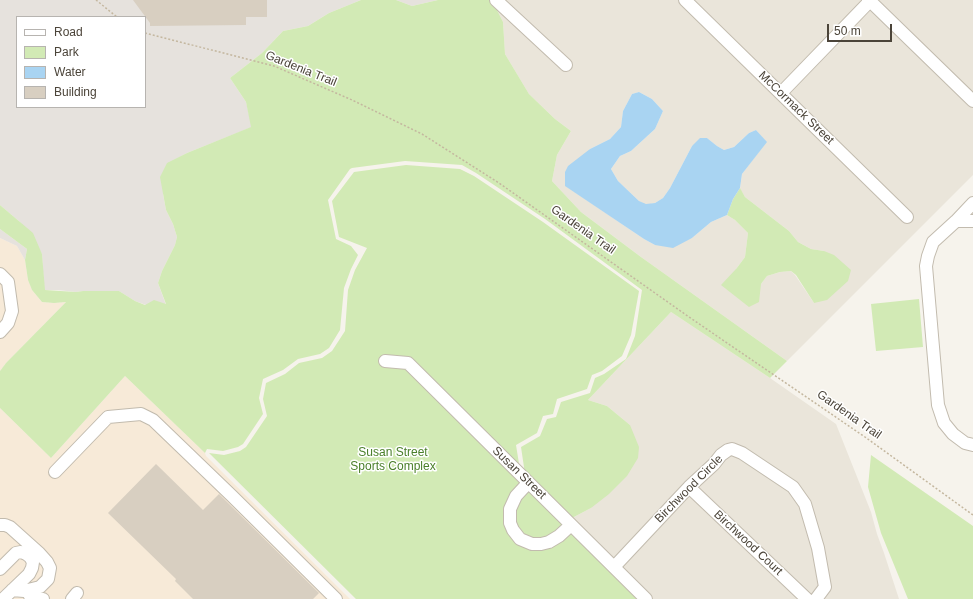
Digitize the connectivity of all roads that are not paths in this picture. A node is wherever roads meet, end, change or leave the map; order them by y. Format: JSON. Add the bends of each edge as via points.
{"nodes":[{"id":1,"x":497,"y":0,"type":"edge"},
{"id":2,"x":685,"y":0,"type":"edge"},
{"id":3,"x":869,"y":0,"type":"edge"},
{"id":4,"x":566,"y":66,"type":"dead end"},
{"id":5,"x":781,"y":93,"type":"junction"},
{"id":6,"x":970,"y":94,"type":"edge"},
{"id":7,"x":973,"y":203,"type":"edge"},
{"id":8,"x":907,"y":217,"type":"dead end"},
{"id":9,"x":956,"y":221,"type":"junction"},
{"id":10,"x":973,"y":222,"type":"edge"},
{"id":11,"x":0,"y":274,"type":"edge"},
{"id":12,"x":0,"y":332,"type":"edge"},
{"id":13,"x":385,"y":361,"type":"dead end"},
{"id":14,"x":973,"y":445,"type":"edge"},
{"id":15,"x":55,"y":472,"type":"dead end"},
{"id":16,"x":528,"y":483,"type":"junction"},
{"id":17,"x":689,"y":487,"type":"junction"},
{"id":18,"x":0,"y":525,"type":"edge"},
{"id":19,"x":571,"y":525,"type":"junction"},
{"id":20,"x":614,"y":567,"type":"junction"},
{"id":21,"x":0,"y":569,"type":"edge"},
{"id":22,"x":19,"y":589,"type":"junction"},
{"id":23,"x":3,"y":599,"type":"edge"},
{"id":24,"x":43,"y":599,"type":"edge"},
{"id":25,"x":336,"y":599,"type":"edge"},
{"id":26,"x":646,"y":599,"type":"edge"},
{"id":27,"x":807,"y":599,"type":"edge"},
{"id":28,"x":816,"y":599,"type":"edge"}],
"edges":[{"from":1,"to":4,"type":"street"},
{"from":2,"to":5,"type":"street","name":"McCormack Street"},
{"from":3,"to":5,"type":"street"},
{"from":3,"to":6,"type":"street"},
{"from":5,"to":8,"type":"street","name":"McCormack Street"},
{"from":7,"to":9,"type":"street"},
{"from":9,"to":10,"type":"street"},
{"from":9,"to":14,"type":"street","via":[[933,242],[926,266],[938,405],[944,423],[952,434]]},
{"from":11,"to":12,"type":"street","via":[[8,282],[12,311],[8,323]]},
{"from":13,"to":16,"type":"street","name":"Susan Street","via":[[408,364]]},
{"from":15,"to":25,"type":"street","via":[[108,417],[141,414],[153,420]]},
{"from":16,"to":19,"type":"street","name":"Susan Street"},
{"from":16,"to":19,"type":"street","via":[[516,496],[510,509],[512,530],[520,539],[532,544],[549,542]]},
{"from":17,"to":20,"type":"street","name":"Birchwood Circle"},
{"from":17,"to":27,"type":"street","name":"Birchwood Court"},
{"from":17,"to":28,"type":"street","name":"Birchwood Circle","via":[[721,455],[732,449],[793,487],[805,504],[818,548],[825,587]]},
{"from":18,"to":22,"type":"street","via":[[10,527],[22,537],[26,546],[44,564],[43,579]]},
{"from":19,"to":20,"type":"street","name":"Susan Street"},
{"from":20,"to":26,"type":"street","name":"Susan Street"},
{"from":21,"to":22,"type":"street","via":[[16,553],[21,552],[30,557],[33,562],[32,568]]},
{"from":22,"to":23,"type":"street"},
{"from":22,"to":24,"type":"street","via":[[31,598]]}]}
